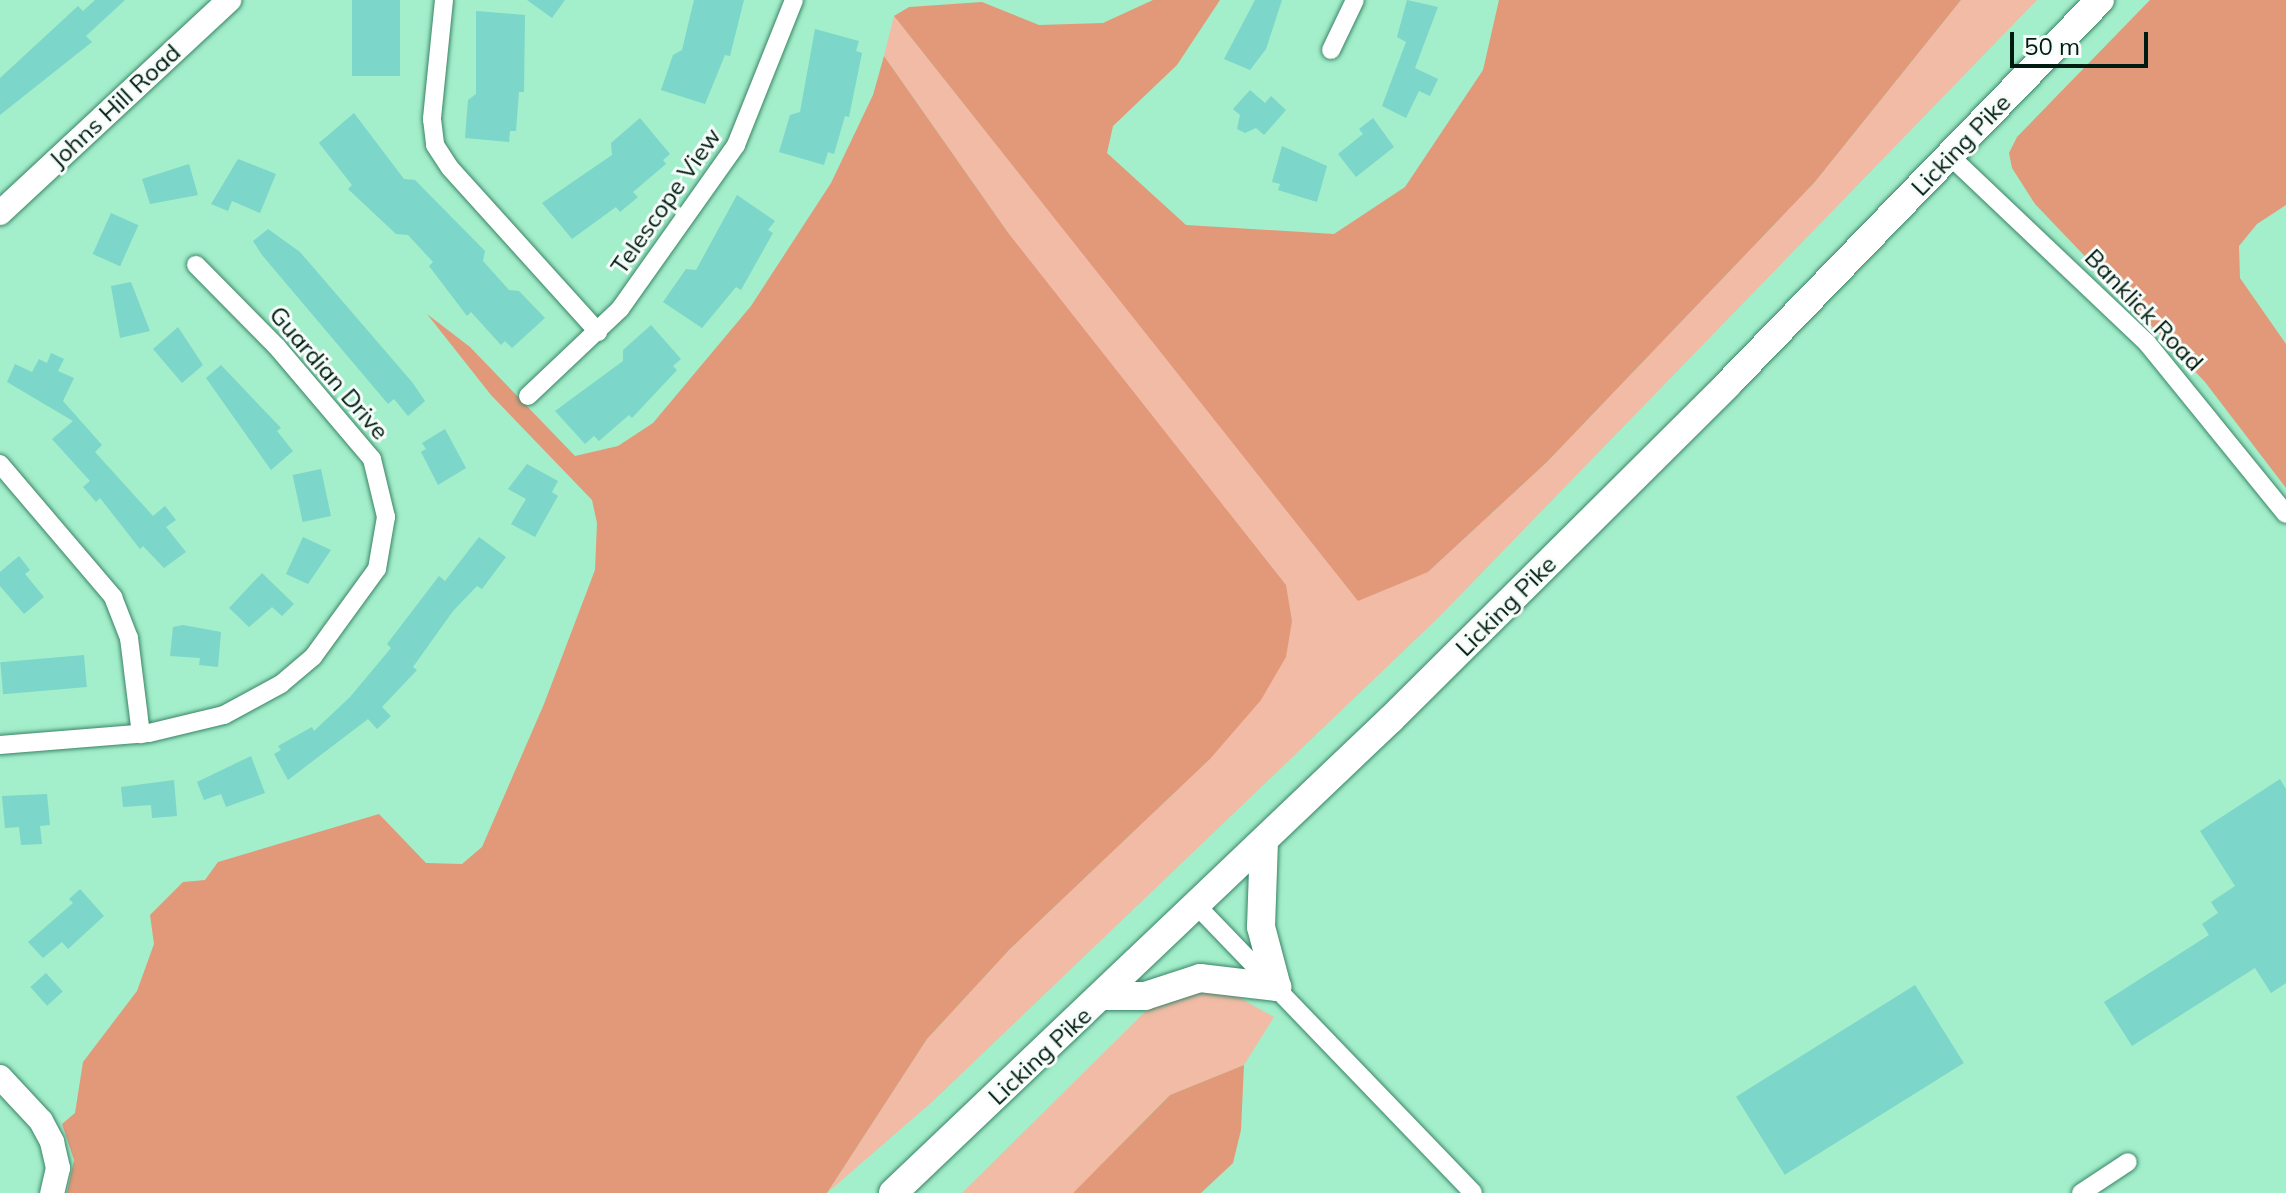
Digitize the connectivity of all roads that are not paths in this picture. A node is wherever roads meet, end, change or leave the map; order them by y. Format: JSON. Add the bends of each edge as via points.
{"nodes":[{"id":1,"x":229,"y":0,"type":"edge"},
{"id":2,"x":444,"y":0,"type":"edge"},
{"id":3,"x":794,"y":0,"type":"edge"},
{"id":4,"x":1355,"y":0,"type":"edge"},
{"id":5,"x":2100,"y":0,"type":"edge"},
{"id":6,"x":1331,"y":50,"type":"dead end"},
{"id":7,"x":1951,"y":157,"type":"junction"},
{"id":8,"x":0,"y":213,"type":"edge"},
{"id":9,"x":196,"y":265,"type":"dead end"},
{"id":10,"x":598,"y":332,"type":"junction"},
{"id":11,"x":528,"y":396,"type":"dead end"},
{"id":12,"x":0,"y":464,"type":"edge"},
{"id":13,"x":2286,"y":514,"type":"edge"},
{"id":14,"x":141,"y":734,"type":"junction"},
{"id":15,"x":0,"y":745,"type":"edge"},
{"id":16,"x":1264,"y":843,"type":"junction"},
{"id":17,"x":1199,"y":908,"type":"junction"},
{"id":18,"x":1277,"y":987,"type":"junction"},
{"id":19,"x":1104,"y":996,"type":"junction"},
{"id":20,"x":0,"y":1077,"type":"edge"},
{"id":21,"x":2128,"y":1162,"type":"dead end"},
{"id":22,"x":52,"y":1193,"type":"edge"},
{"id":23,"x":893,"y":1193,"type":"edge"},
{"id":24,"x":1473,"y":1193,"type":"edge"},
{"id":25,"x":2081,"y":1193,"type":"edge"}],
"edges":[{"from":1,"to":8,"type":"main road","name":"Johns Hill Road"},
{"from":2,"to":10,"type":"street","via":[[432,119],[435,145]]},
{"from":3,"to":10,"type":"street","name":"Telescope View","via":[[736,145],[626,302]]},
{"from":4,"to":6,"type":"street"},
{"from":5,"to":7,"type":"main road","name":"Licking Pike"},
{"from":7,"to":13,"type":"street","name":"Banklick Road","via":[[2147,343]]},
{"from":7,"to":16,"type":"main road","name":"Licking Pike"},
{"from":9,"to":14,"type":"street","name":"Guardian Drive","via":[[372,459],[383,489],[386,535],[377,569],[362,595],[299,669],[224,715]]},
{"from":10,"to":11,"type":"street","name":"Telescope View"},
{"from":12,"to":14,"type":"street","via":[[113,597],[129,638]]},
{"from":14,"to":15,"type":"street","name":"Guardian Drive"},
{"from":16,"to":17,"type":"main road","name":"Licking Pike"},
{"from":16,"to":18,"type":"main road","via":[[1261,927]]},
{"from":17,"to":18,"type":"street"},
{"from":17,"to":19,"type":"main road","name":"Licking Pike"},
{"from":18,"to":19,"type":"main road","via":[[1200,978],[1145,996]]},
{"from":18,"to":24,"type":"street"},
{"from":19,"to":23,"type":"main road","name":"Licking Pike"},
{"from":20,"to":22,"type":"main road","via":[[41,1121],[52,1142],[58,1168]]},
{"from":21,"to":25,"type":"street"}]}
